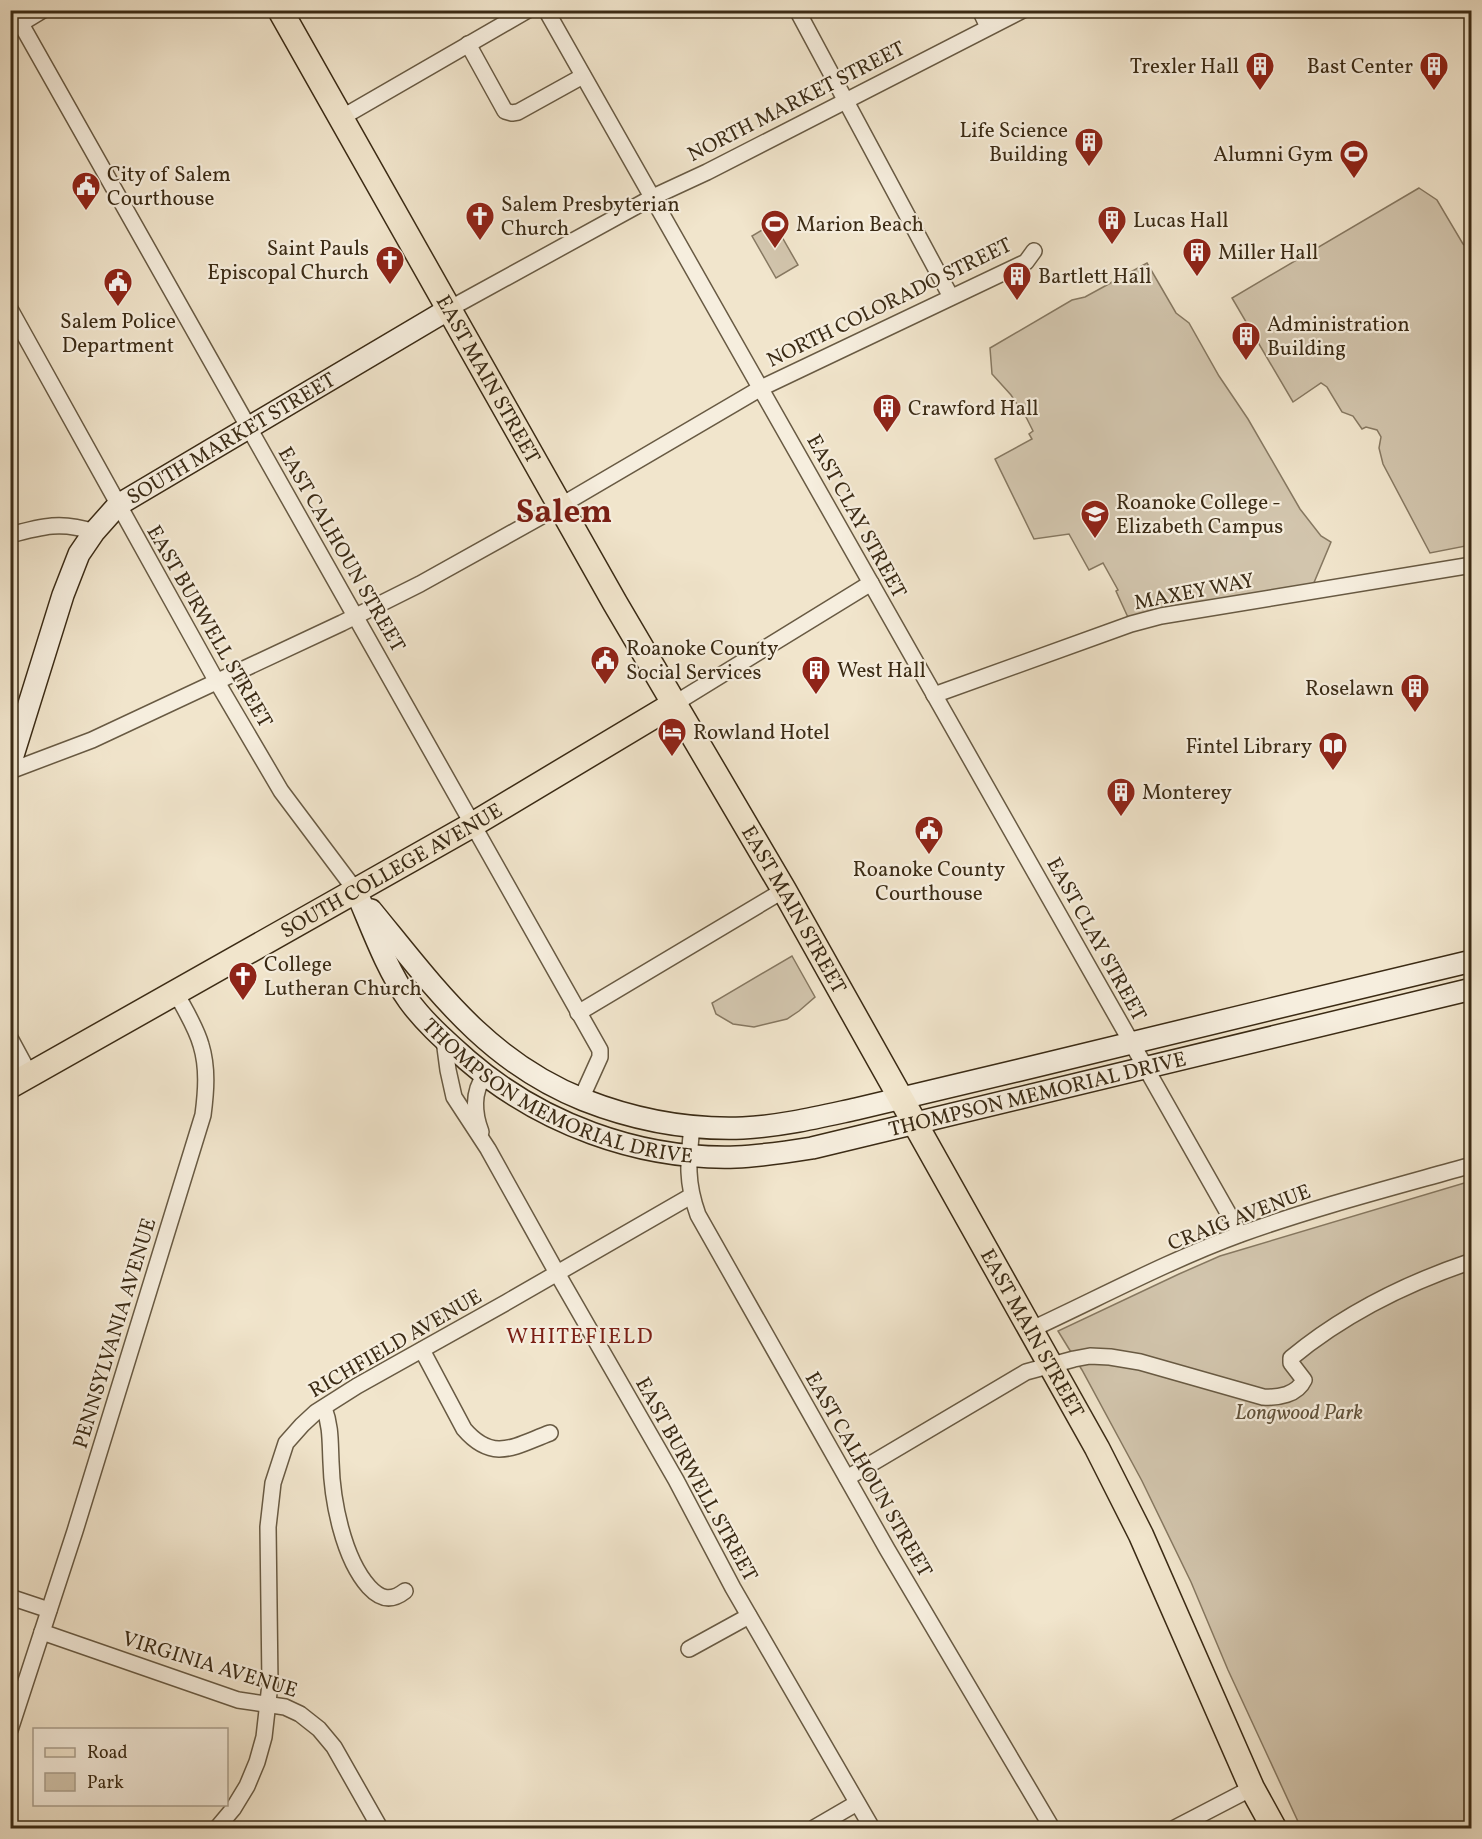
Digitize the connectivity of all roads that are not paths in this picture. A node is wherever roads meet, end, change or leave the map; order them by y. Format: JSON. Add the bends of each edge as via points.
{"nodes":[{"id":1,"x":12,"y":10,"type":"edge"},
{"id":2,"x":43,"y":10,"type":"edge"},
{"id":3,"x":280,"y":10,"type":"edge"},
{"id":4,"x":528,"y":10,"type":"edge"},
{"id":5,"x":546,"y":10,"type":"edge"},
{"id":6,"x":796,"y":10,"type":"edge"},
{"id":7,"x":980,"y":10,"type":"edge"},
{"id":8,"x":1023,"y":10,"type":"edge"},
{"id":9,"x":16,"y":27,"type":"edge"},
{"id":10,"x":988,"y":27,"type":"junction"},
{"id":11,"x":468,"y":44,"type":"junction"},
{"id":12,"x":583,"y":76,"type":"junction"},
{"id":13,"x":846,"y":100,"type":"junction"},
{"id":14,"x":341,"y":118,"type":"junction"},
{"id":15,"x":653,"y":197,"type":"junction"},
{"id":16,"x":1034,"y":251,"type":"dead end"},
{"id":17,"x":951,"y":297,"type":"junction"},
{"id":18,"x":10,"y":309,"type":"edge"},
{"id":19,"x":449,"y":309,"type":"junction"},
{"id":20,"x":761,"y":388,"type":"junction"},
{"id":21,"x":248,"y":427,"type":"junction"},
{"id":22,"x":118,"y":505,"type":"junction"},
{"id":23,"x":560,"y":506,"type":"junction"},
{"id":24,"x":94,"y":532,"type":"junction"},
{"id":25,"x":10,"y":535,"type":"edge"},
{"id":26,"x":1472,"y":565,"type":"edge"},
{"id":27,"x":871,"y":584,"type":"junction"},
{"id":28,"x":355,"y":616,"type":"junction"},
{"id":29,"x":217,"y":682,"type":"junction"},
{"id":30,"x":933,"y":695,"type":"junction"},
{"id":31,"x":674,"y":704,"type":"junction"},
{"id":32,"x":10,"y":765,"type":"edge"},
{"id":33,"x":10,"y":771,"type":"edge"},
{"id":34,"x":472,"y":825,"type":"junction"},
{"id":35,"x":784,"y":890,"type":"junction"},
{"id":36,"x":356,"y":891,"type":"junction"},
{"id":37,"x":1472,"y":961,"type":"edge"},
{"id":38,"x":1472,"y":989,"type":"edge"},
{"id":39,"x":176,"y":993,"type":"junction"},
{"id":40,"x":578,"y":1013,"type":"junction"},
{"id":41,"x":10,"y":1038,"type":"edge"},
{"id":42,"x":444,"y":1040,"type":"junction"},
{"id":43,"x":1131,"y":1042,"type":"junction"},
{"id":44,"x":1145,"y":1068,"type":"junction"},
{"id":45,"x":485,"y":1075,"type":"junction"},
{"id":46,"x":20,"y":1080,"type":"edge"},
{"id":47,"x":581,"y":1099,"type":"junction"},
{"id":48,"x":901,"y":1099,"type":"junction"},
{"id":49,"x":915,"y":1124,"type":"junction"},
{"id":50,"x":692,"y":1127,"type":"junction"},
{"id":51,"x":488,"y":1149,"type":"junction"},
{"id":52,"x":689,"y":1154,"type":"junction"},
{"id":53,"x":1472,"y":1165,"type":"edge"},
{"id":54,"x":691,"y":1196,"type":"junction"},
{"id":55,"x":1240,"y":1234,"type":"junction"},
{"id":56,"x":1472,"y":1261,"type":"edge"},
{"id":57,"x":556,"y":1273,"type":"junction"},
{"id":58,"x":1030,"y":1330,"type":"junction"},
{"id":59,"x":422,"y":1350,"type":"junction"},
{"id":60,"x":1050,"y":1366,"type":"junction"},
{"id":61,"x":324,"y":1407,"type":"junction"},
{"id":62,"x":550,"y":1433,"type":"dead end"},
{"id":63,"x":847,"y":1478,"type":"junction"},
{"id":64,"x":405,"y":1592,"type":"dead end"},
{"id":65,"x":10,"y":1597,"type":"edge"},
{"id":66,"x":49,"y":1610,"type":"junction"},
{"id":67,"x":749,"y":1616,"type":"junction"},
{"id":68,"x":42,"y":1632,"type":"junction"},
{"id":69,"x":689,"y":1649,"type":"dead end"},
{"id":70,"x":269,"y":1704,"type":"junction"},
{"id":71,"x":10,"y":1730,"type":"edge"},
{"id":72,"x":1252,"y":1788,"type":"junction"},
{"id":73,"x":857,"y":1803,"type":"junction"},
{"id":74,"x":217,"y":1828,"type":"edge"},
{"id":75,"x":380,"y":1828,"type":"edge"},
{"id":76,"x":814,"y":1828,"type":"edge"},
{"id":77,"x":872,"y":1828,"type":"edge"},
{"id":78,"x":1052,"y":1828,"type":"edge"},
{"id":79,"x":1176,"y":1828,"type":"edge"},
{"id":80,"x":1274,"y":1828,"type":"edge"}],
"edges":[{"from":1,"to":9,"type":"street","name":"EAST CALHOUN STREET"},
{"from":2,"to":9,"type":"street"},
{"from":3,"to":14,"type":"main road","name":"EAST MAIN STREET"},
{"from":4,"to":11,"type":"street"},
{"from":5,"to":12,"type":"street","name":"EAST CLAY STREET"},
{"from":6,"to":13,"type":"street"},
{"from":7,"to":10,"type":"street"},
{"from":8,"to":10,"type":"street","name":"NORTH MARKET STREET"},
{"from":9,"to":21,"type":"street","name":"EAST CALHOUN STREET"},
{"from":10,"to":13,"type":"street","name":"NORTH MARKET STREET"},
{"from":11,"to":12,"type":"street","via":[[506,111],[512,114]]},
{"from":11,"to":14,"type":"street"},
{"from":12,"to":15,"type":"street","name":"EAST CLAY STREET"},
{"from":13,"to":15,"type":"street","name":"NORTH MARKET STREET"},
{"from":13,"to":17,"type":"street"},
{"from":14,"to":19,"type":"main road","name":"EAST MAIN STREET"},
{"from":15,"to":19,"type":"street","name":"NORTH MARKET STREET"},
{"from":15,"to":20,"type":"street","name":"EAST CLAY STREET"},
{"from":16,"to":17,"type":"street","name":"NORTH COLORADO STREET","via":[[1026,262]]},
{"from":17,"to":20,"type":"street","name":"NORTH COLORADO STREET"},
{"from":18,"to":22,"type":"street","name":"EAST BURWELL STREET"},
{"from":19,"to":21,"type":"main road","name":"SOUTH MARKET STREET"},
{"from":19,"to":23,"type":"main road","name":"EAST MAIN STREET"},
{"from":20,"to":23,"type":"street","name":"NORTH COLORADO STREET"},
{"from":20,"to":27,"type":"street","name":"EAST CLAY STREET"},
{"from":21,"to":22,"type":"main road","name":"SOUTH MARKET STREET"},
{"from":21,"to":28,"type":"street","name":"EAST CALHOUN STREET"},
{"from":22,"to":24,"type":"main road","name":"SOUTH MARKET STREET"},
{"from":22,"to":29,"type":"street","name":"EAST BURWELL STREET"},
{"from":23,"to":28,"type":"street","name":"NORTH COLORADO STREET"},
{"from":23,"to":31,"type":"main road","name":"EAST MAIN STREET"},
{"from":24,"to":25,"type":"street","via":[[59,524]]},
{"from":24,"to":32,"type":"main road","name":"SOUTH MARKET STREET","via":[[79,554],[63,595]]},
{"from":26,"to":30,"type":"street","name":"MAXEY WAY","via":[[1161,616]]},
{"from":27,"to":30,"type":"street","name":"EAST CLAY STREET"},
{"from":27,"to":31,"type":"street"},
{"from":28,"to":29,"type":"street","name":"NORTH COLORADO STREET"},
{"from":28,"to":34,"type":"street","name":"EAST CALHOUN STREET"},
{"from":29,"to":33,"type":"street","name":"NORTH COLORADO STREET","via":[[92,740]]},
{"from":29,"to":36,"type":"street","name":"EAST BURWELL STREET","via":[[281,791]]},
{"from":30,"to":43,"type":"street","name":"EAST CLAY STREET"},
{"from":31,"to":34,"type":"main road","name":"SOUTH COLLEGE AVENUE"},
{"from":31,"to":35,"type":"main road","name":"EAST MAIN STREET"},
{"from":34,"to":36,"type":"main road","name":"SOUTH COLLEGE AVENUE"},
{"from":34,"to":40,"type":"street","name":"EAST CALHOUN STREET"},
{"from":35,"to":40,"type":"street"},
{"from":35,"to":48,"type":"main road","name":"EAST MAIN STREET"},
{"from":36,"to":39,"type":"main road","name":"SOUTH COLLEGE AVENUE"},
{"from":36,"to":42,"type":"main road","name":"THOMPSON MEMORIAL DRIVE","via":[[385,959],[410,1002]]},
{"from":36,"to":47,"type":"main road","name":"THOMPSON MEMORIAL DRIVE","via":[[439,993],[479,1035],[542,1080]]},
{"from":37,"to":43,"type":"main road","name":"THOMPSON MEMORIAL DRIVE"},
{"from":38,"to":44,"type":"main road","name":"THOMPSON MEMORIAL DRIVE"},
{"from":39,"to":46,"type":"main road","name":"SOUTH COLLEGE AVENUE"},
{"from":39,"to":66,"type":"street","name":"PENNSYLVANIA AVENUE","via":[[201,1044],[206,1092],[203,1115]]},
{"from":40,"to":47,"type":"street","name":"EAST CALHOUN STREET","via":[[600,1050]]},
{"from":41,"to":46,"type":"street"},
{"from":42,"to":45,"type":"main road","name":"THOMPSON MEMORIAL DRIVE"},
{"from":42,"to":51,"type":"street","name":"EAST BURWELL STREET","via":[[454,1097]]},
{"from":43,"to":44,"type":"street","name":"EAST CLAY STREET"},
{"from":43,"to":48,"type":"main road","name":"THOMPSON MEMORIAL DRIVE"},
{"from":44,"to":49,"type":"main road","name":"THOMPSON MEMORIAL DRIVE"},
{"from":44,"to":55,"type":"street","name":"EAST CLAY STREET"},
{"from":45,"to":51,"type":"street","name":"EAST BURWELL STREET","via":[[475,1107]]},
{"from":45,"to":52,"type":"main road","name":"THOMPSON MEMORIAL DRIVE","via":[[514,1096],[584,1130],[618,1142]]},
{"from":47,"to":50,"type":"main road","name":"THOMPSON MEMORIAL DRIVE","via":[[648,1120]]},
{"from":48,"to":49,"type":"main road","name":"EAST MAIN STREET"},
{"from":48,"to":50,"type":"main road","name":"THOMPSON MEMORIAL DRIVE","via":[[776,1125]]},
{"from":49,"to":52,"type":"main road","name":"THOMPSON MEMORIAL DRIVE","via":[[769,1155]]},
{"from":49,"to":58,"type":"main road","name":"EAST MAIN STREET"},
{"from":50,"to":52,"type":"street","name":"EAST CALHOUN STREET"},
{"from":51,"to":57,"type":"street","name":"EAST BURWELL STREET"},
{"from":52,"to":54,"type":"street","name":"EAST CALHOUN STREET"},
{"from":53,"to":55,"type":"street","name":"CRAIG AVENUE"},
{"from":54,"to":57,"type":"street","name":"RICHFIELD AVENUE"},
{"from":54,"to":63,"type":"street","name":"EAST CALHOUN STREET","via":[[725,1264]]},
{"from":55,"to":58,"type":"street","name":"CRAIG AVENUE"},
{"from":56,"to":60,"type":"street","via":[[1391,1293],[1301,1350],[1291,1358],[1291,1363],[1304,1380],[1302,1385],[1276,1398],[1110,1357],[1090,1356]]},
{"from":57,"to":59,"type":"street","name":"RICHFIELD AVENUE"},
{"from":57,"to":67,"type":"street","name":"EAST BURWELL STREET","via":[[676,1480]]},
{"from":58,"to":60,"type":"main road","name":"EAST MAIN STREET"},
{"from":59,"to":61,"type":"street","name":"RICHFIELD AVENUE"},
{"from":59,"to":62,"type":"street","via":[[464,1429],[481,1445],[507,1449]]},
{"from":60,"to":63,"type":"street","via":[[1026,1372]]},
{"from":60,"to":72,"type":"main road","name":"EAST MAIN STREET","via":[[1141,1534]]},
{"from":61,"to":64,"type":"street","via":[[331,1433],[335,1504],[355,1565],[364,1581],[381,1597],[389,1599]]},
{"from":61,"to":70,"type":"street","name":"RICHFIELD AVENUE","via":[[286,1443],[273,1483],[268,1527]]},
{"from":63,"to":78,"type":"street","name":"EAST CALHOUN STREET"},
{"from":65,"to":66,"type":"street"},
{"from":66,"to":68,"type":"street","name":"PENNSYLVANIA AVENUE"},
{"from":67,"to":69,"type":"street"},
{"from":67,"to":73,"type":"street","name":"EAST BURWELL STREET"},
{"from":68,"to":70,"type":"street","name":"VIRGINIA AVENUE","via":[[238,1700]]},
{"from":68,"to":71,"type":"street"},
{"from":70,"to":74,"type":"street","name":"RICHFIELD AVENUE","via":[[264,1737],[247,1786]]},
{"from":70,"to":75,"type":"street","name":"VIRGINIA AVENUE","via":[[300,1714],[319,1729],[334,1747]]},
{"from":72,"to":79,"type":"street"},
{"from":72,"to":80,"type":"main road","name":"EAST MAIN STREET"},
{"from":73,"to":76,"type":"street"},
{"from":73,"to":77,"type":"street","name":"EAST BURWELL STREET"}]}
